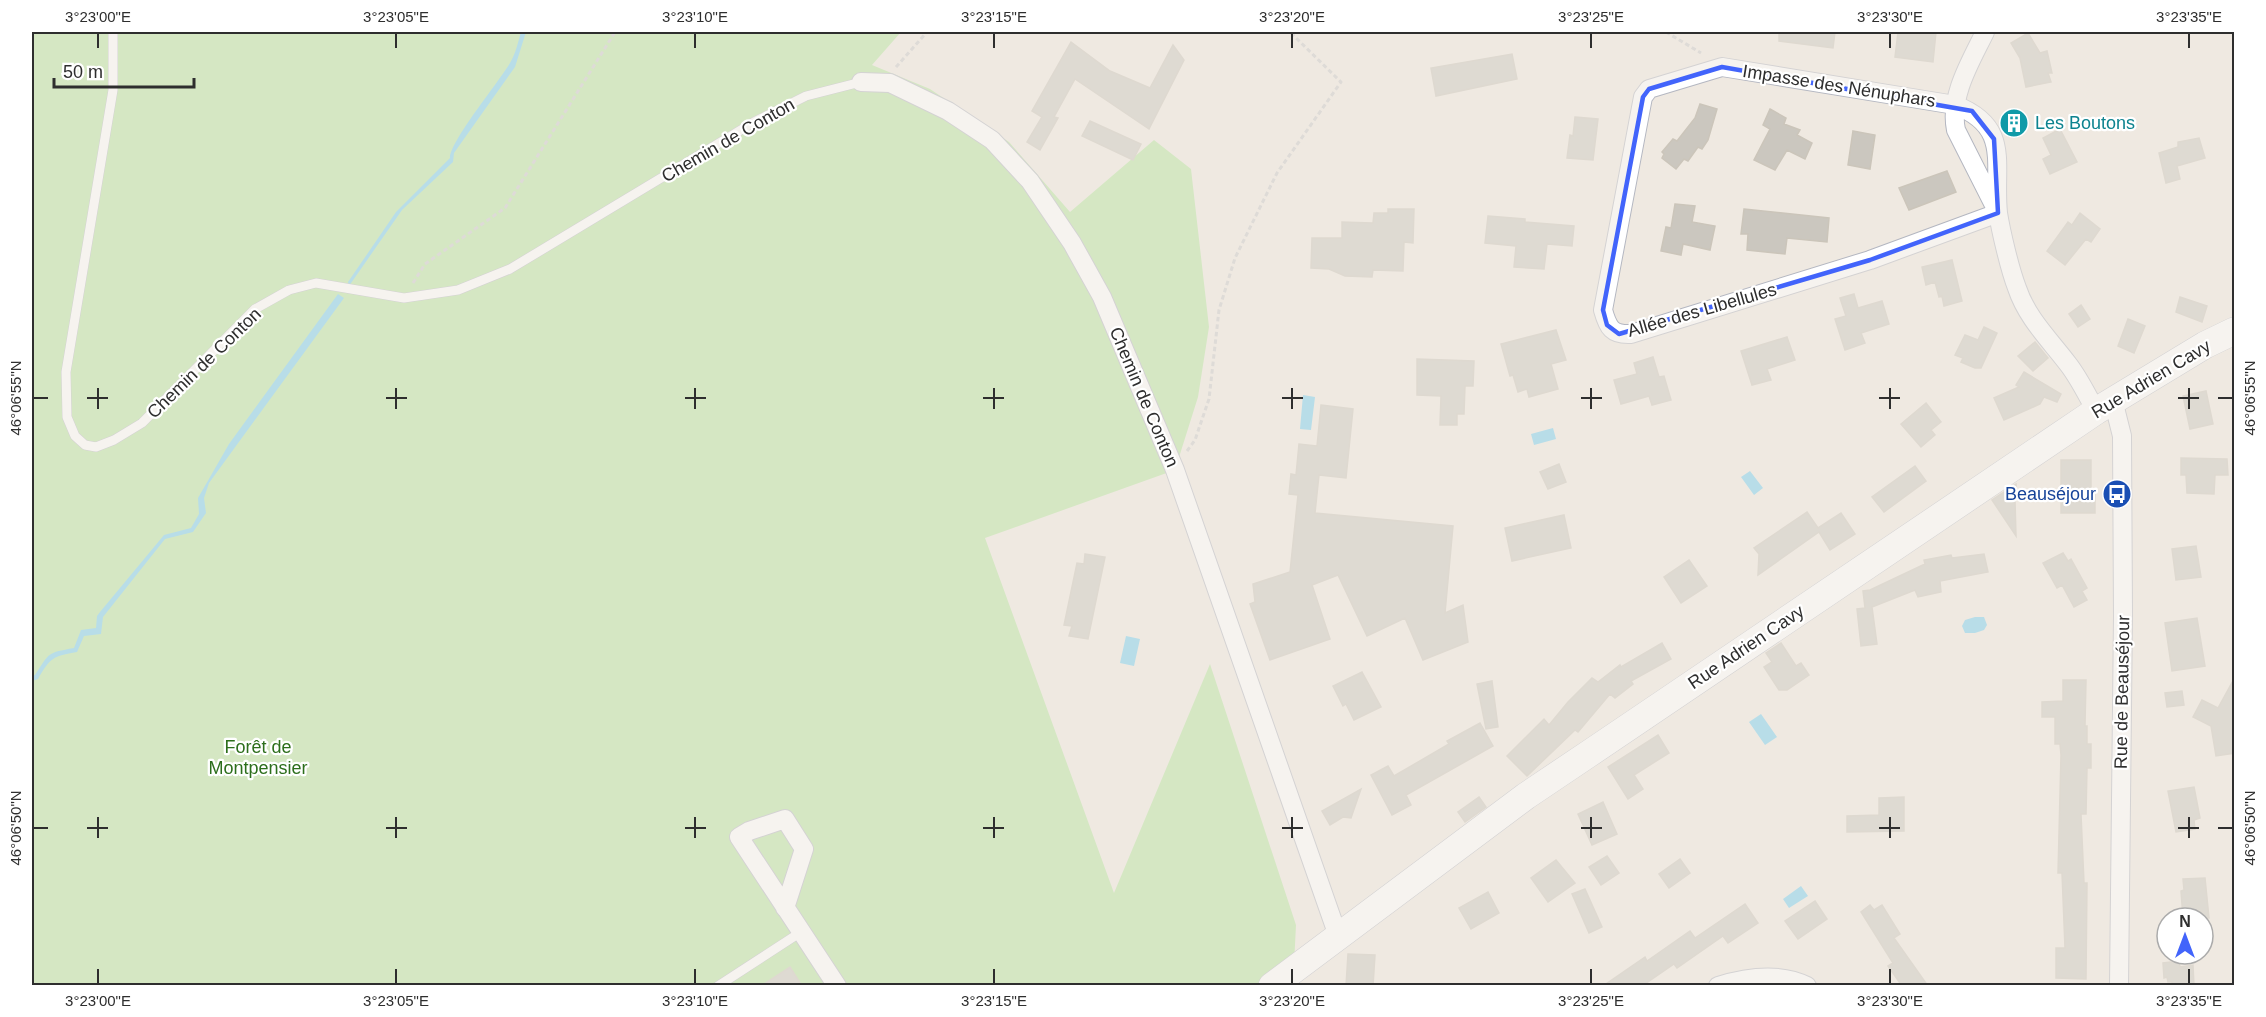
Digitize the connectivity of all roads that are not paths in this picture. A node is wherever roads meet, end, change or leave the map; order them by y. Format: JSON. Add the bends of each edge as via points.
{"nodes":[{"id":1,"x":113,"y":32,"type":"edge"},
{"id":2,"x":1986,"y":32,"type":"edge"},
{"id":3,"x":1722,"y":67,"type":"joint"},
{"id":4,"x":861,"y":82,"type":"joint"},
{"id":5,"x":1955,"y":105,"type":"junction"},
{"id":6,"x":1998,"y":213,"type":"junction"},
{"id":7,"x":2235,"y":331,"type":"edge"},
{"id":8,"x":2104,"y":406,"type":"junction"},
{"id":9,"x":785,"y":908,"type":"junction"},
{"id":10,"x":801,"y":932,"type":"junction"},
{"id":11,"x":1338,"y":936,"type":"junction"},
{"id":12,"x":718,"y":986,"type":"edge"},
{"id":13,"x":837,"y":986,"type":"edge"},
{"id":14,"x":1272,"y":986,"type":"edge"},
{"id":15,"x":1718,"y":986,"type":"edge"},
{"id":16,"x":1807,"y":986,"type":"edge"},
{"id":17,"x":2119,"y":986,"type":"edge"}],
"edges":[{"from":1,"to":4,"type":"lane","name":"Chemin de Conton","via":[[113,90],[66,372],[67,417],[75,436],[85,445],[96,447],[142,423],[255,309],[289,290],[316,283],[404,298],[458,290],[510,269],[754,122],[806,96]]},
{"from":2,"to":5,"type":"street"},
{"from":3,"to":5,"type":"street","name":"Impasse des Nénuphars"},
{"from":3,"to":6,"type":"street","name":"Allée des Libellules","via":[[1649,88],[1643,97],[1603,310],[1607,325],[1619,334],[1631,334],[1870,260]]},
{"from":4,"to":11,"type":"street","name":"Chemin de Conton","via":[[890,83],[948,111],[992,141],[1030,181],[1072,243],[1101,297],[1175,470]]},
{"from":5,"to":6,"type":"street","via":[[1956,130]]},
{"from":5,"to":6,"type":"street","name":"Impasse des Nénuphars","via":[[1972,111],[1986,123],[1994,139]]},
{"from":6,"to":8,"type":"street","name":"Rue de Beauséjour","via":[[2017,288],[2030,316]]},
{"from":7,"to":8,"type":"main road","name":"Rue Adrien Cavy"},
{"from":8,"to":11,"type":"main road","name":"Rue Adrien Cavy","via":[[1534,790]]},
{"from":8,"to":17,"type":"street","name":"Rue de Beauséjour","via":[[2121,436]]},
{"from":9,"to":9,"type":"street","via":[[739,837],[785,819],[804,849]]},
{"from":9,"to":10,"type":"street"},
{"from":10,"to":12,"type":"lane"},
{"from":10,"to":13,"type":"street"},
{"from":11,"to":14,"type":"main road","name":"Rue Adrien Cavy"},
{"from":15,"to":16,"type":"street","via":[[1755,977]]}]}
